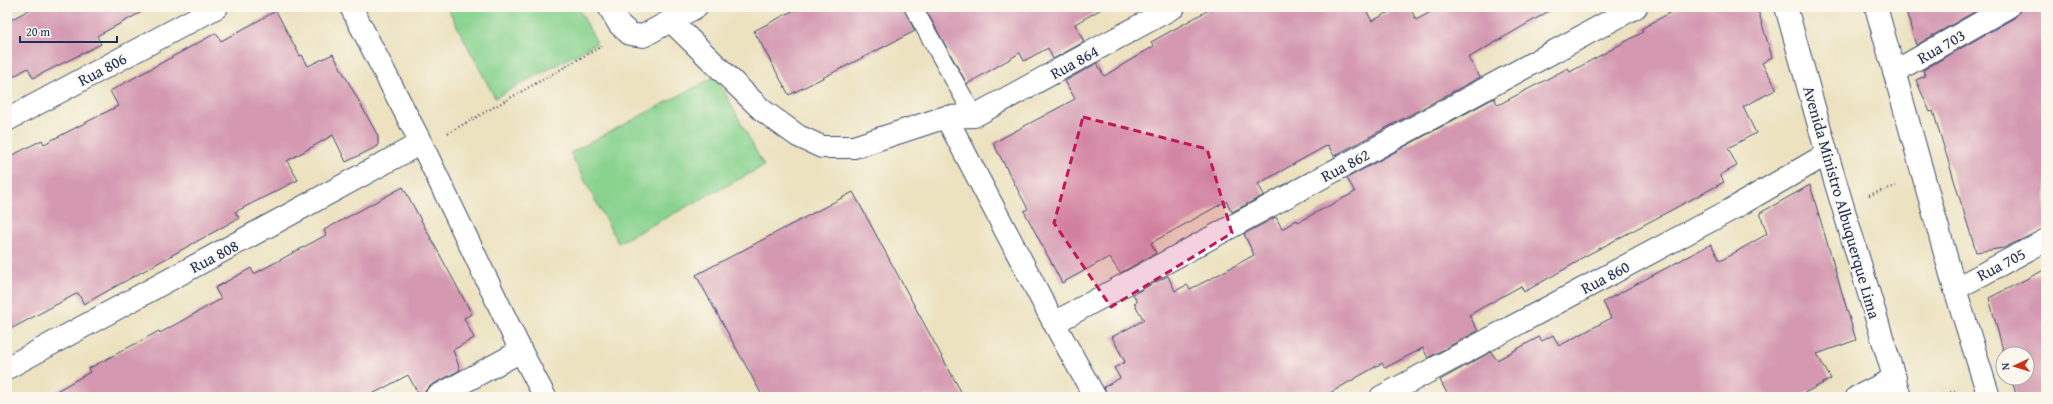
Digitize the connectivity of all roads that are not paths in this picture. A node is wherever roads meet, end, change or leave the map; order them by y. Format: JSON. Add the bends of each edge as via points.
{"nodes":[{"id":1,"x":217,"y":7,"type":"edge"},
{"id":2,"x":351,"y":7,"type":"edge"},
{"id":3,"x":609,"y":7,"type":"edge"},
{"id":4,"x":696,"y":7,"type":"edge"},
{"id":5,"x":913,"y":7,"type":"edge"},
{"id":6,"x":1174,"y":7,"type":"edge"},
{"id":7,"x":1636,"y":7,"type":"edge"},
{"id":8,"x":1786,"y":7,"type":"edge"},
{"id":9,"x":1876,"y":7,"type":"edge"},
{"id":10,"x":2008,"y":7,"type":"edge"},
{"id":11,"x":670,"y":21,"type":"junction"},
{"id":12,"x":1894,"y":72,"type":"junction"},
{"id":13,"x":974,"y":116,"type":"junction"},
{"id":14,"x":946,"y":117,"type":"junction"},
{"id":15,"x":7,"y":120,"type":"edge"},
{"id":16,"x":421,"y":143,"type":"junction"},
{"id":17,"x":1827,"y":154,"type":"junction"},
{"id":18,"x":2046,"y":240,"type":"edge"},
{"id":19,"x":1955,"y":289,"type":"junction"},
{"id":20,"x":1054,"y":323,"type":"junction"},
{"id":21,"x":521,"y":351,"type":"junction"},
{"id":22,"x":7,"y":368,"type":"edge"},
{"id":23,"x":1897,"y":388,"type":"edge"},
{"id":24,"x":436,"y":397,"type":"edge"},
{"id":25,"x":545,"y":397,"type":"edge"},
{"id":26,"x":1095,"y":397,"type":"edge"},
{"id":27,"x":1381,"y":397,"type":"edge"},
{"id":28,"x":1858,"y":397,"type":"edge"},
{"id":29,"x":1989,"y":397,"type":"edge"}],
"edges":[{"from":1,"to":15,"type":"street","name":"Rua 806"},
{"from":2,"to":16,"type":"street"},
{"from":3,"to":11,"type":"street","via":[[619,24],[630,34],[643,36]]},
{"from":4,"to":11,"type":"street"},
{"from":5,"to":13,"type":"lane"},
{"from":6,"to":13,"type":"street","name":"Rua 864"},
{"from":7,"to":20,"type":"street","name":"Rua 862"},
{"from":8,"to":17,"type":"street","name":"Avenida Ministro Albuquerque Lima"},
{"from":9,"to":12,"type":"street"},
{"from":10,"to":12,"type":"street","name":"Rua 703"},
{"from":11,"to":14,"type":"street","via":[[762,110],[798,136],[822,147],[854,147]]},
{"from":12,"to":19,"type":"street"},
{"from":13,"to":14,"type":"street"},
{"from":14,"to":20,"type":"street"},
{"from":16,"to":21,"type":"street"},
{"from":16,"to":22,"type":"street","name":"Rua 808"},
{"from":17,"to":23,"type":"street","name":"Avenida Ministro Albuquerque Lima"},
{"from":17,"to":27,"type":"street","name":"Rua 860","via":[[1734,208]]},
{"from":18,"to":19,"type":"street","name":"Rua 705"},
{"from":19,"to":29,"type":"street"},
{"from":20,"to":26,"type":"street"},
{"from":21,"to":24,"type":"street"},
{"from":21,"to":25,"type":"street"},
{"from":23,"to":28,"type":"street"}]}
